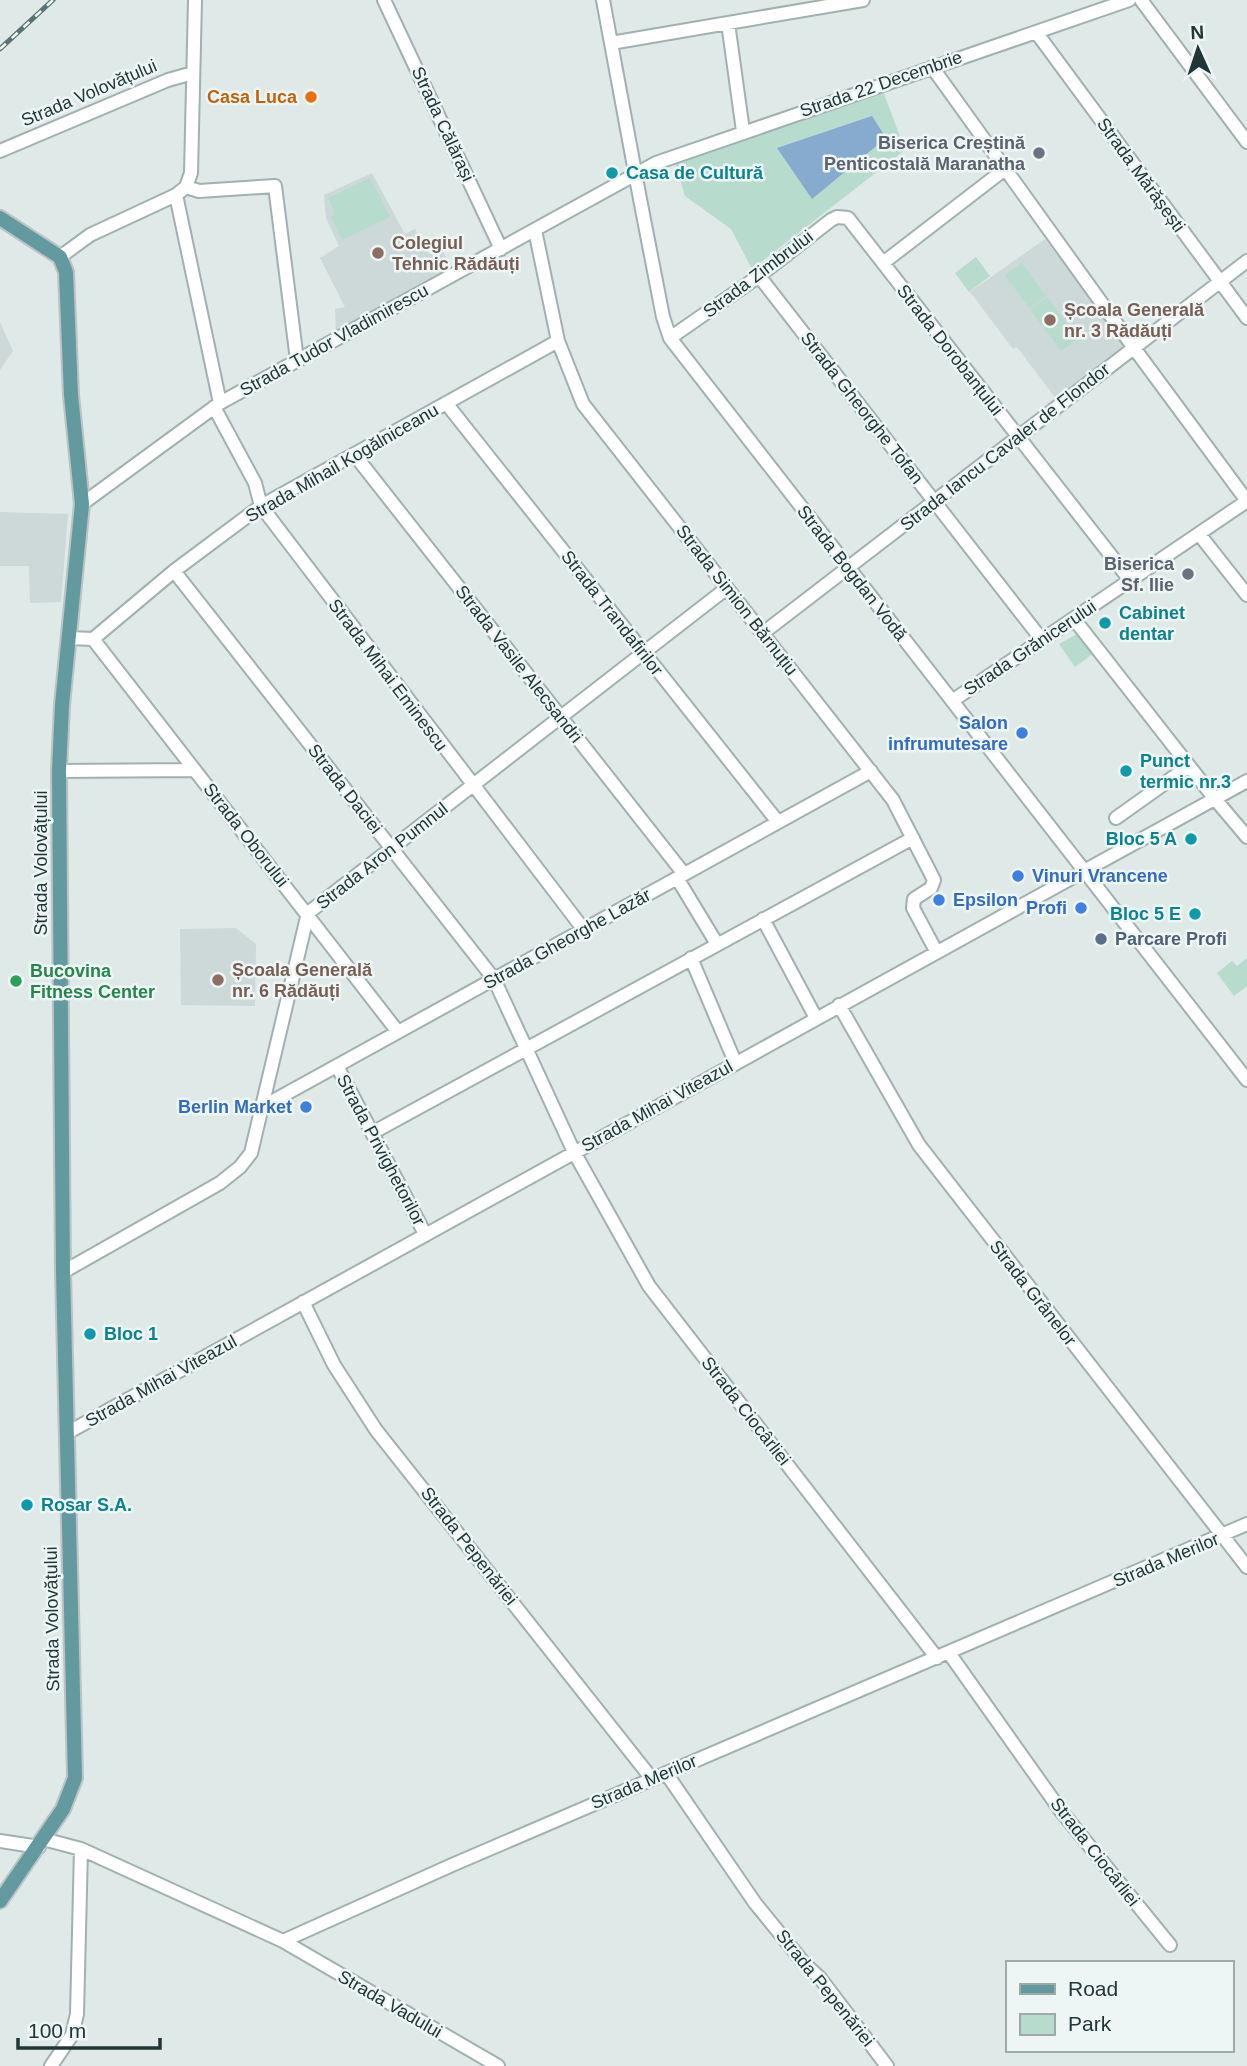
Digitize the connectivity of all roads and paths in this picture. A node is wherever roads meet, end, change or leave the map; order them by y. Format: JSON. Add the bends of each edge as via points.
{"nodes":[{"id":1,"x":195,"y":0,"type":"edge"},
{"id":2,"x":384,"y":0,"type":"edge"},
{"id":3,"x":603,"y":0,"type":"edge"},
{"id":4,"x":863,"y":0,"type":"edge"},
{"id":5,"x":1129,"y":0,"type":"edge"},
{"id":6,"x":1140,"y":0,"type":"edge"},
{"id":7,"x":728,"y":23,"type":"junction"},
{"id":8,"x":1036,"y":32,"type":"junction"},
{"id":9,"x":611,"y":43,"type":"junction"},
{"id":10,"x":932,"y":67,"type":"junction"},
{"id":11,"x":193,"y":73,"type":"junction"},
{"id":12,"x":743,"y":131,"type":"junction"},
{"id":13,"x":1247,"y":142,"type":"edge"},
{"id":14,"x":0,"y":151,"type":"edge"},
{"id":15,"x":1005,"y":169,"type":"junction"},
{"id":16,"x":636,"y":175,"type":"junction"},
{"id":17,"x":181,"y":191,"type":"junction"},
{"id":18,"x":0,"y":218,"type":"edge"},
{"id":19,"x":848,"y":218,"type":"joint"},
{"id":20,"x":535,"y":230,"type":"junction"},
{"id":21,"x":501,"y":248,"type":"junction"},
{"id":22,"x":60,"y":257,"type":"junction"},
{"id":23,"x":1247,"y":261,"type":"edge"},
{"id":24,"x":883,"y":262,"type":"junction"},
{"id":25,"x":759,"y":276,"type":"junction"},
{"id":26,"x":1220,"y":282,"type":"junction"},
{"id":27,"x":1247,"y":318,"type":"edge"},
{"id":28,"x":670,"y":338,"type":"junction"},
{"id":29,"x":558,"y":341,"type":"junction"},
{"id":30,"x":1134,"y":348,"type":"junction"},
{"id":31,"x":297,"y":360,"type":"junction"},
{"id":32,"x":446,"y":403,"type":"junction"},
{"id":33,"x":217,"y":405,"type":"junction"},
{"id":34,"x":1018,"y":437,"type":"junction"},
{"id":35,"x":354,"y":454,"type":"junction"},
{"id":36,"x":1247,"y":501,"type":"edge"},
{"id":37,"x":934,"y":502,"type":"junction"},
{"id":38,"x":82,"y":504,"type":"junction"},
{"id":39,"x":261,"y":506,"type":"junction"},
{"id":40,"x":1199,"y":534,"type":"junction"},
{"id":41,"x":848,"y":568,"type":"junction"},
{"id":42,"x":174,"y":572,"type":"junction"},
{"id":43,"x":1130,"y":580,"type":"junction"},
{"id":44,"x":727,"y":588,"type":"junction"},
{"id":45,"x":1247,"y":595,"type":"edge"},
{"id":46,"x":1074,"y":619,"type":"junction"},
{"id":47,"x":763,"y":633,"type":"junction"},
{"id":48,"x":68,"y":638,"type":"junction"},
{"id":49,"x":93,"y":639,"type":"junction"},
{"id":50,"x":1042,"y":640,"type":"junction"},
{"id":51,"x":644,"y":653,"type":"junction"},
{"id":52,"x":952,"y":701,"type":"junction"},
{"id":53,"x":561,"y":717,"type":"junction"},
{"id":54,"x":1189,"y":766,"type":"junction"},
{"id":55,"x":194,"y":769,"type":"junction"},
{"id":56,"x":60,"y":771,"type":"junction"},
{"id":57,"x":871,"y":771,"type":"junction"},
{"id":58,"x":1247,"y":781,"type":"edge"},
{"id":59,"x":472,"y":786,"type":"junction"},
{"id":60,"x":1215,"y":799,"type":"junction"},
{"id":61,"x":1115,"y":818,"type":"dead end"},
{"id":62,"x":778,"y":822,"type":"junction"},
{"id":63,"x":1247,"y":837,"type":"edge"},
{"id":64,"x":913,"y":838,"type":"junction"},
{"id":65,"x":392,"y":848,"type":"junction"},
{"id":66,"x":1082,"y":870,"type":"junction"},
{"id":67,"x":681,"y":876,"type":"junction"},
{"id":68,"x":308,"y":913,"type":"junction"},
{"id":69,"x":764,"y":919,"type":"junction"},
{"id":70,"x":584,"y":930,"type":"junction"},
{"id":71,"x":717,"y":944,"type":"junction"},
{"id":72,"x":936,"y":951,"type":"junction"},
{"id":73,"x":691,"y":958,"type":"junction"},
{"id":74,"x":494,"y":979,"type":"junction"},
{"id":75,"x":839,"y":1005,"type":"junction"},
{"id":76,"x":816,"y":1018,"type":"junction"},
{"id":77,"x":398,"y":1032,"type":"junction"},
{"id":78,"x":525,"y":1049,"type":"junction"},
{"id":79,"x":735,"y":1062,"type":"junction"},
{"id":80,"x":337,"y":1066,"type":"junction"},
{"id":81,"x":1247,"y":1080,"type":"edge"},
{"id":82,"x":264,"y":1106,"type":"junction"},
{"id":83,"x":372,"y":1133,"type":"junction"},
{"id":84,"x":574,"y":1152,"type":"junction"},
{"id":85,"x":425,"y":1234,"type":"junction"},
{"id":86,"x":63,"y":1272,"type":"junction"},
{"id":87,"x":303,"y":1302,"type":"junction"},
{"id":88,"x":67,"y":1433,"type":"junction"},
{"id":89,"x":1247,"y":1524,"type":"edge"},
{"id":90,"x":1222,"y":1535,"type":"junction"},
{"id":91,"x":1247,"y":1567,"type":"edge"},
{"id":92,"x":943,"y":1656,"type":"junction"},
{"id":93,"x":666,"y":1773,"type":"junction"},
{"id":94,"x":652,"y":1779,"type":"junction"},
{"id":95,"x":0,"y":1842,"type":"edge"},
{"id":96,"x":41,"y":1843,"type":"junction"},
{"id":97,"x":81,"y":1849,"type":"junction"},
{"id":98,"x":0,"y":1901,"type":"edge"},
{"id":99,"x":283,"y":1941,"type":"junction"},
{"id":100,"x":1170,"y":1945,"type":"dead end"},
{"id":101,"x":51,"y":2066,"type":"edge"},
{"id":102,"x":498,"y":2066,"type":"edge"},
{"id":103,"x":887,"y":2066,"type":"edge"}],
"edges":[{"from":1,"to":11,"type":"street"},
{"from":2,"to":21,"type":"street","name":"Strada Călărași"},
{"from":3,"to":9,"type":"street","name":"Strada Bogdan Vodă"},
{"from":4,"to":7,"type":"street"},
{"from":5,"to":8,"type":"street","name":"Strada 22 Decembrie"},
{"from":6,"to":13,"type":"street"},
{"from":7,"to":9,"type":"street"},
{"from":7,"to":12,"type":"street"},
{"from":8,"to":10,"type":"street","name":"Strada 22 Decembrie"},
{"from":8,"to":26,"type":"street","name":"Strada Mărășești"},
{"from":9,"to":16,"type":"street","name":"Strada Bogdan Vodă"},
{"from":10,"to":12,"type":"street","name":"Strada 22 Decembrie"},
{"from":10,"to":15,"type":"street"},
{"from":11,"to":14,"type":"street","name":"Strada Volovățului"},
{"from":11,"to":17,"type":"street","via":[[191,173]]},
{"from":12,"to":16,"type":"street","name":"Strada 22 Decembrie"},
{"from":15,"to":24,"type":"street"},
{"from":15,"to":30,"type":"street"},
{"from":16,"to":20,"type":"street","name":"Strada Tudor Vladimirescu"},
{"from":16,"to":28,"type":"street","name":"Strada Bogdan Vodă"},
{"from":17,"to":22,"type":"street","via":[[90,234]]},
{"from":17,"to":31,"type":"street","via":[[275,186]]},
{"from":17,"to":33,"type":"street","name":"Strada Mihai Eminescu"},
{"from":18,"to":22,"type":"main road"},
{"from":19,"to":24,"type":"street","name":"Strada Dorobanțului"},
{"from":19,"to":25,"type":"street","name":"Strada Zimbrului","via":[[831,220]]},
{"from":20,"to":21,"type":"street","name":"Strada Tudor Vladimirescu"},
{"from":20,"to":29,"type":"street","name":"Strada Simion Bărnuțiu"},
{"from":21,"to":31,"type":"street","name":"Strada Tudor Vladimirescu"},
{"from":22,"to":38,"type":"main road","name":"Strada Volovățului","via":[[66,272],[71,396]]},
{"from":23,"to":26,"type":"street","name":"Strada Iancu Cavaler de Flondor"},
{"from":24,"to":34,"type":"street","name":"Strada Dorobanțului"},
{"from":25,"to":28,"type":"street","name":"Strada Zimbrului"},
{"from":25,"to":37,"type":"street","name":"Strada Gheorghe Tofan"},
{"from":26,"to":27,"type":"street","name":"Strada Mărășești"},
{"from":26,"to":30,"type":"street","name":"Strada Iancu Cavaler de Flondor"},
{"from":28,"to":41,"type":"street","name":"Strada Bogdan Vodă"},
{"from":29,"to":32,"type":"street","name":"Strada Mihail Kogălniceanu"},
{"from":29,"to":44,"type":"street","name":"Strada Simion Bărnuțiu","via":[[583,404]]},
{"from":30,"to":34,"type":"street","name":"Strada Iancu Cavaler de Flondor"},
{"from":30,"to":36,"type":"street"},
{"from":31,"to":33,"type":"street","name":"Strada Tudor Vladimirescu"},
{"from":32,"to":35,"type":"street","name":"Strada Mihail Kogălniceanu"},
{"from":32,"to":51,"type":"street","name":"Strada Trandafirilor"},
{"from":33,"to":38,"type":"street","name":"Strada Tudor Vladimirescu"},
{"from":33,"to":39,"type":"street","name":"Strada Mihai Eminescu","via":[[255,483]]},
{"from":34,"to":37,"type":"street","name":"Strada Iancu Cavaler de Flondor"},
{"from":34,"to":43,"type":"street","name":"Strada Dorobanțului"},
{"from":35,"to":39,"type":"street","name":"Strada Mihail Kogălniceanu"},
{"from":35,"to":53,"type":"street","name":"Strada Vasile Alecsandri"},
{"from":36,"to":40,"type":"street","name":"Strada Grănicerului"},
{"from":37,"to":41,"type":"street","name":"Strada Iancu Cavaler de Flondor"},
{"from":37,"to":50,"type":"street","name":"Strada Gheorghe Tofan"},
{"from":38,"to":48,"type":"main road","name":"Strada Volovățului"},
{"from":39,"to":42,"type":"street","name":"Strada Mihail Kogălniceanu"},
{"from":39,"to":59,"type":"street","name":"Strada Mihai Eminescu"},
{"from":40,"to":43,"type":"street","name":"Strada Grănicerului"},
{"from":40,"to":45,"type":"street"},
{"from":41,"to":47,"type":"street","name":"Strada Iancu Cavaler de Flondor"},
{"from":41,"to":52,"type":"street","name":"Strada Bogdan Vodă"},
{"from":42,"to":49,"type":"street","name":"Strada Mihail Kogălniceanu"},
{"from":42,"to":65,"type":"street","name":"Strada Daciei"},
{"from":43,"to":46,"type":"street","name":"Strada Grănicerului"},
{"from":44,"to":47,"type":"street","name":"Strada Simion Bărnuțiu"},
{"from":44,"to":51,"type":"street","name":"Strada Aron Pumnul"},
{"from":46,"to":50,"type":"street","name":"Strada Grănicerului"},
{"from":46,"to":54,"type":"street"},
{"from":47,"to":57,"type":"street","name":"Strada Simion Bărnuțiu"},
{"from":48,"to":49,"type":"street"},
{"from":48,"to":56,"type":"main road","name":"Strada Volovățului"},
{"from":49,"to":55,"type":"street","name":"Strada Oborului"},
{"from":50,"to":52,"type":"street","name":"Strada Grănicerului"},
{"from":51,"to":53,"type":"street","name":"Strada Aron Pumnul"},
{"from":51,"to":62,"type":"street","name":"Strada Trandafirilor"},
{"from":52,"to":66,"type":"street","name":"Strada Bogdan Vodă"},
{"from":53,"to":59,"type":"street","name":"Strada Aron Pumnul"},
{"from":53,"to":67,"type":"street","name":"Strada Vasile Alecsandri"},
{"from":54,"to":60,"type":"street"},
{"from":54,"to":61,"type":"street"},
{"from":55,"to":56,"type":"street"},
{"from":55,"to":68,"type":"street","name":"Strada Oborului"},
{"from":56,"to":86,"type":"main road","name":"Strada Volovățului"},
{"from":57,"to":62,"type":"street","name":"Strada Gheorghe Lazăr"},
{"from":57,"to":64,"type":"street","name":"Strada Simion Bărnuțiu"},
{"from":58,"to":60,"type":"street","name":"Strada Mihai Viteazul"},
{"from":59,"to":65,"type":"street","name":"Strada Aron Pumnul"},
{"from":59,"to":70,"type":"street","name":"Strada Mihai Eminescu"},
{"from":60,"to":63,"type":"street"},
{"from":60,"to":66,"type":"street","name":"Strada Mihai Viteazul"},
{"from":62,"to":67,"type":"street","name":"Strada Gheorghe Lazăr"},
{"from":64,"to":69,"type":"street"},
{"from":64,"to":72,"type":"street","name":"Strada Simion Bărnuțiu","via":[[933,880],[931,888],[914,900],[913,908]]},
{"from":65,"to":68,"type":"street","name":"Strada Aron Pumnul"},
{"from":65,"to":74,"type":"street","name":"Strada Daciei"},
{"from":66,"to":72,"type":"street","name":"Strada Mihai Viteazul"},
{"from":66,"to":81,"type":"street","name":"Strada Bogdan Vodă"},
{"from":67,"to":70,"type":"street","name":"Strada Gheorghe Lazăr"},
{"from":67,"to":71,"type":"street","name":"Strada Vasile Alecsandri"},
{"from":68,"to":77,"type":"street","name":"Strada Oborului"},
{"from":68,"to":82,"type":"street","name":"Strada Aron Pumnul"},
{"from":69,"to":71,"type":"street"},
{"from":69,"to":76,"type":"street"},
{"from":70,"to":74,"type":"street","name":"Strada Gheorghe Lazăr"},
{"from":71,"to":73,"type":"street"},
{"from":72,"to":75,"type":"street","name":"Strada Mihai Viteazul"},
{"from":73,"to":78,"type":"street"},
{"from":73,"to":79,"type":"street"},
{"from":74,"to":77,"type":"street","name":"Strada Gheorghe Lazăr"},
{"from":74,"to":78,"type":"street","name":"Strada Daciei"},
{"from":75,"to":76,"type":"street","name":"Strada Mihai Viteazul"},
{"from":75,"to":90,"type":"street","name":"Strada Grânelor","via":[[919,1145]]},
{"from":76,"to":79,"type":"street","name":"Strada Mihai Viteazul"},
{"from":77,"to":80,"type":"street","name":"Strada Gheorghe Lazăr"},
{"from":78,"to":83,"type":"street"},
{"from":78,"to":84,"type":"street","name":"Strada Ciocârliei"},
{"from":79,"to":84,"type":"street","name":"Strada Mihai Viteazul"},
{"from":80,"to":82,"type":"street","name":"Strada Gheorghe Lazăr"},
{"from":80,"to":83,"type":"street","name":"Strada Privighetorilor"},
{"from":82,"to":86,"type":"street","name":"Strada Aron Pumnul","via":[[251,1153],[240,1167],[220,1183]]},
{"from":83,"to":85,"type":"street","name":"Strada Privighetorilor"},
{"from":84,"to":85,"type":"street","name":"Strada Mihai Viteazul"},
{"from":84,"to":92,"type":"street","name":"Strada Ciocârliei","via":[[649,1286]]},
{"from":85,"to":87,"type":"street","name":"Strada Mihai Viteazul"},
{"from":86,"to":88,"type":"main road","name":"Strada Volovățului"},
{"from":87,"to":88,"type":"street","name":"Strada Mihai Viteazul"},
{"from":87,"to":94,"type":"street","name":"Strada Pepenăriei","via":[[334,1365],[376,1430]]},
{"from":88,"to":96,"type":"main road","name":"Strada Volovățului","via":[[75,1778],[63,1809]]},
{"from":89,"to":90,"type":"street","name":"Strada Merilor"},
{"from":90,"to":91,"type":"street","name":"Strada Grânelor"},
{"from":90,"to":92,"type":"street","name":"Strada Merilor"},
{"from":92,"to":93,"type":"street","name":"Strada Merilor"},
{"from":92,"to":100,"type":"street","name":"Strada Ciocârliei"},
{"from":93,"to":94,"type":"street","name":"Strada Merilor"},
{"from":93,"to":103,"type":"street","name":"Strada Pepenăriei","via":[[755,1903]]},
{"from":94,"to":99,"type":"street","name":"Strada Merilor"},
{"from":95,"to":96,"type":"street"},
{"from":96,"to":97,"type":"street"},
{"from":96,"to":98,"type":"main road","name":"Strada Volovățului"},
{"from":97,"to":99,"type":"street"},
{"from":97,"to":101,"type":"street","via":[[77,2014],[72,2035]]},
{"from":99,"to":102,"type":"street","name":"Strada Vadului"}]}
